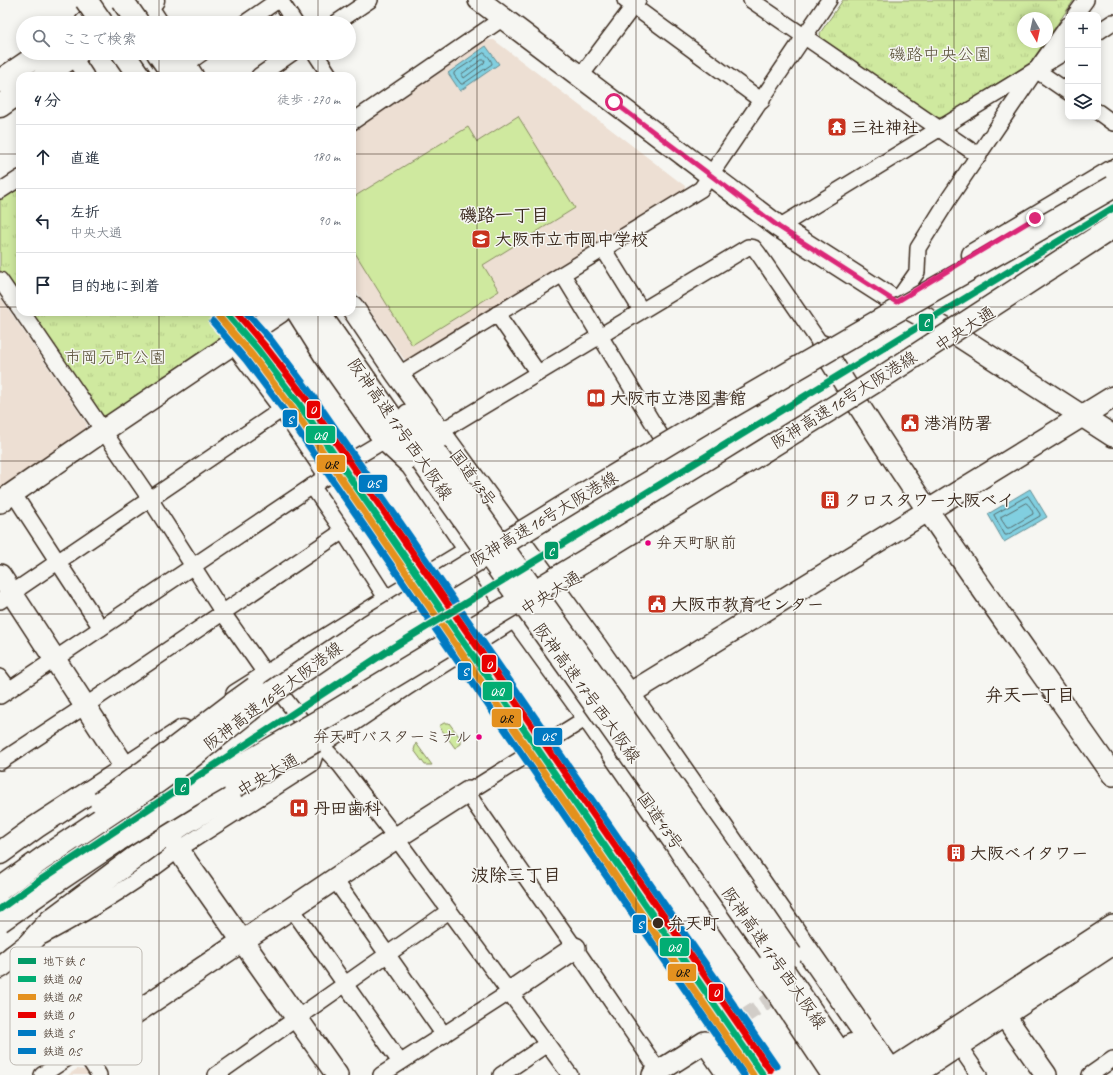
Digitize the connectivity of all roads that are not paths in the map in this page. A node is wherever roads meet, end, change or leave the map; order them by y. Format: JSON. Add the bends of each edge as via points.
{"nodes":[{"id":1,"x":78,"y":0,"type":"edge"},
{"id":2,"x":102,"y":0,"type":"edge"},
{"id":3,"x":120,"y":0,"type":"edge"},
{"id":4,"x":279,"y":0,"type":"edge"},
{"id":5,"x":370,"y":0,"type":"edge"},
{"id":6,"x":479,"y":0,"type":"edge"},
{"id":7,"x":751,"y":0,"type":"edge"},
{"id":8,"x":829,"y":0,"type":"edge"},
{"id":9,"x":1086,"y":0,"type":"edge"},
{"id":10,"x":632,"y":2,"type":"edge"},
{"id":11,"x":146,"y":11,"type":"edge"},
{"id":12,"x":1077,"y":12,"type":"edge"},
{"id":13,"x":90,"y":16,"type":"edge"},
{"id":14,"x":95,"y":16,"type":"edge"},
{"id":15,"x":113,"y":16,"type":"edge"},
{"id":16,"x":136,"y":16,"type":"edge"},
{"id":17,"x":255,"y":16,"type":"edge"},
{"id":18,"x":290,"y":16,"type":"edge"},
{"id":19,"x":346,"y":16,"type":"edge"},
{"id":20,"x":503,"y":18,"type":"junction"},
{"id":21,"x":1113,"y":22,"type":"edge"},
{"id":22,"x":1065,"y":29,"type":"edge"},
{"id":23,"x":1101,"y":30,"type":"edge"},
{"id":24,"x":806,"y":36,"type":"junction"},
{"id":25,"x":1065,"y":52,"type":"edge"},
{"id":26,"x":31,"y":60,"type":"edge"},
{"id":27,"x":68,"y":60,"type":"edge"},
{"id":28,"x":78,"y":60,"type":"edge"},
{"id":29,"x":120,"y":60,"type":"edge"},
{"id":30,"x":128,"y":60,"type":"edge"},
{"id":31,"x":144,"y":60,"type":"edge"},
{"id":32,"x":174,"y":60,"type":"edge"},
{"id":33,"x":282,"y":60,"type":"edge"},
{"id":34,"x":320,"y":60,"type":"edge"},
{"id":35,"x":185,"y":65,"type":"edge"},
{"id":36,"x":1036,"y":70,"type":"junction"},
{"id":37,"x":50,"y":72,"type":"edge"},
{"id":38,"x":84,"y":72,"type":"edge"},
{"id":39,"x":128,"y":72,"type":"edge"},
{"id":40,"x":136,"y":72,"type":"edge"},
{"id":41,"x":152,"y":72,"type":"edge"},
{"id":42,"x":265,"y":72,"type":"edge"},
{"id":43,"x":327,"y":72,"type":"edge"},
{"id":44,"x":580,"y":76,"type":"junction"},
{"id":45,"x":0,"y":81,"type":"edge"},
{"id":46,"x":1065,"y":90,"type":"edge"},
{"id":47,"x":16,"y":95,"type":"edge"},
{"id":48,"x":762,"y":101,"type":"junction"},
{"id":49,"x":0,"y":106,"type":"edge"},
{"id":50,"x":1101,"y":114,"type":"edge"},
{"id":51,"x":356,"y":115,"type":"edge"},
{"id":52,"x":1113,"y":122,"type":"edge"},
{"id":53,"x":940,"y":129,"type":"junction"},
{"id":54,"x":979,"y":156,"type":"junction"},
{"id":55,"x":1113,"y":171,"type":"edge"},
{"id":56,"x":711,"y":176,"type":"junction"},
{"id":57,"x":16,"y":181,"type":"edge"},
{"id":58,"x":1113,"y":187,"type":"edge"},
{"id":59,"x":0,"y":191,"type":"edge"},
{"id":60,"x":779,"y":227,"type":"junction"},
{"id":61,"x":1113,"y":227,"type":"edge"},
{"id":62,"x":1113,"y":236,"type":"edge"},
{"id":63,"x":604,"y":250,"type":"junction"},
{"id":64,"x":563,"y":275,"type":"junction"},
{"id":65,"x":0,"y":280,"type":"edge"},
{"id":66,"x":896,"y":302,"type":"junction"},
{"id":67,"x":16,"y":304,"type":"edge"},
{"id":68,"x":641,"y":310,"type":"junction"},
{"id":69,"x":356,"y":313,"type":"edge"},
{"id":70,"x":498,"y":314,"type":"junction"},
{"id":71,"x":25,"y":316,"type":"edge"},
{"id":72,"x":274,"y":316,"type":"edge"},
{"id":73,"x":301,"y":316,"type":"edge"},
{"id":74,"x":314,"y":316,"type":"edge"},
{"id":75,"x":321,"y":316,"type":"edge"},
{"id":76,"x":341,"y":316,"type":"edge"},
{"id":77,"x":348,"y":316,"type":"edge"},
{"id":78,"x":957,"y":334,"type":"junction"},
{"id":79,"x":600,"y":337,"type":"junction"},
{"id":80,"x":235,"y":343,"type":"junction"},
{"id":81,"x":822,"y":346,"type":"junction"},
{"id":82,"x":382,"y":352,"type":"junction"},
{"id":83,"x":538,"y":373,"type":"junction"},
{"id":84,"x":398,"y":375,"type":"junction"},
{"id":85,"x":1113,"y":397,"type":"edge"},
{"id":86,"x":855,"y":400,"type":"junction"},
{"id":87,"x":284,"y":408,"type":"junction"},
{"id":88,"x":1082,"y":415,"type":"junction"},
{"id":89,"x":103,"y":431,"type":"junction"},
{"id":90,"x":440,"y":432,"type":"junction"},
{"id":91,"x":389,"y":435,"type":"junction"},
{"id":92,"x":1113,"y":436,"type":"edge"},
{"id":93,"x":662,"y":438,"type":"junction"},
{"id":94,"x":329,"y":474,"type":"junction"},
{"id":95,"x":475,"y":480,"type":"junction"},
{"id":96,"x":312,"y":486,"type":"junction"},
{"id":97,"x":7,"y":498,"type":"edge"},
{"id":98,"x":150,"y":499,"type":"junction"},
{"id":99,"x":438,"y":504,"type":"junction"},
{"id":100,"x":928,"y":511,"type":"junction"},
{"id":101,"x":510,"y":527,"type":"junction"},
{"id":102,"x":343,"y":531,"type":"junction"},
{"id":103,"x":470,"y":552,"type":"junction"},
{"id":104,"x":58,"y":561,"type":"junction"},
{"id":105,"x":194,"y":566,"type":"junction"},
{"id":106,"x":455,"y":573,"type":"junction"},
{"id":107,"x":0,"y":575,"type":"edge"},
{"id":108,"x":556,"y":590,"type":"junction"},
{"id":109,"x":6,"y":597,"type":"edge"},
{"id":110,"x":388,"y":601,"type":"junction"},
{"id":111,"x":223,"y":613,"type":"junction"},
{"id":112,"x":514,"y":616,"type":"junction"},
{"id":113,"x":101,"y":628,"type":"junction"},
{"id":114,"x":454,"y":640,"type":"junction"},
{"id":115,"x":596,"y":647,"type":"junction"},
{"id":116,"x":54,"y":659,"type":"junction"},
{"id":117,"x":0,"y":676,"type":"edge"},
{"id":118,"x":267,"y":676,"type":"junction"},
{"id":119,"x":4,"y":692,"type":"edge"},
{"id":120,"x":629,"y":694,"type":"junction"},
{"id":121,"x":85,"y":706,"type":"junction"},
{"id":122,"x":588,"y":717,"type":"junction"},
{"id":123,"x":319,"y":743,"type":"junction"},
{"id":124,"x":0,"y":762,"type":"edge"},
{"id":125,"x":126,"y":768,"type":"junction"},
{"id":126,"x":1113,"y":775,"type":"edge"},
{"id":127,"x":468,"y":792,"type":"junction"},
{"id":128,"x":396,"y":838,"type":"junction"},
{"id":129,"x":174,"y":841,"type":"junction"},
{"id":130,"x":0,"y":853,"type":"edge"},
{"id":131,"x":0,"y":875,"type":"edge"},
{"id":132,"x":335,"y":880,"type":"junction"},
{"id":133,"x":0,"y":889,"type":"edge"},
{"id":134,"x":292,"y":909,"type":"junction"},
{"id":135,"x":449,"y":911,"type":"junction"},
{"id":136,"x":0,"y":921,"type":"edge"},
{"id":137,"x":1113,"y":926,"type":"edge"},
{"id":138,"x":0,"y":936,"type":"edge"},
{"id":139,"x":741,"y":940,"type":"junction"},
{"id":140,"x":242,"y":941,"type":"junction"},
{"id":141,"x":1113,"y":944,"type":"edge"},
{"id":142,"x":23,"y":947,"type":"edge"},
{"id":143,"x":575,"y":948,"type":"junction"},
{"id":144,"x":388,"y":954,"type":"junction"},
{"id":145,"x":344,"y":984,"type":"junction"},
{"id":146,"x":510,"y":992,"type":"junction"},
{"id":147,"x":142,"y":1008,"type":"edge"},
{"id":148,"x":1004,"y":1015,"type":"junction"},
{"id":149,"x":296,"y":1018,"type":"junction"},
{"id":150,"x":444,"y":1035,"type":"junction"},
{"id":151,"x":548,"y":1044,"type":"junction"},
{"id":152,"x":958,"y":1046,"type":"junction"},
{"id":153,"x":1113,"y":1059,"type":"edge"},
{"id":154,"x":400,"y":1062,"type":"junction"},
{"id":155,"x":57,"y":1065,"type":"edge"},
{"id":156,"x":93,"y":1065,"type":"edge"},
{"id":157,"x":655,"y":1073,"type":"edge"},
{"id":158,"x":886,"y":1073,"type":"edge"},
{"id":159,"x":42,"y":1075,"type":"edge"},
{"id":160,"x":99,"y":1075,"type":"edge"},
{"id":161,"x":216,"y":1075,"type":"edge"},
{"id":162,"x":337,"y":1075,"type":"edge"},
{"id":163,"x":381,"y":1075,"type":"edge"},
{"id":164,"x":501,"y":1075,"type":"edge"},
{"id":165,"x":570,"y":1075,"type":"edge"},
{"id":166,"x":728,"y":1075,"type":"edge"},
{"id":167,"x":833,"y":1075,"type":"edge"},
{"id":168,"x":855,"y":1075,"type":"edge"},
{"id":169,"x":914,"y":1075,"type":"edge"},
{"id":170,"x":979,"y":1075,"type":"edge"},
{"id":171,"x":1046,"y":1075,"type":"edge"},
{"id":172,"x":1090,"y":1075,"type":"edge"}],
"edges":[{"from":1,"to":13,"type":"main road"},
{"from":2,"to":15,"type":"main road"},
{"from":3,"to":11,"type":"main road","bridge":true},
{"from":3,"to":14,"type":"main road"},
{"from":4,"to":17,"type":"street"},
{"from":4,"to":18,"type":"street"},
{"from":5,"to":19,"type":"street"},
{"from":6,"to":20,"type":"street"},
{"from":7,"to":24,"type":"street"},
{"from":8,"to":24,"type":"street"},
{"from":9,"to":12,"type":"street"},
{"from":10,"to":44,"type":"street"},
{"from":10,"to":48,"type":"street"},
{"from":11,"to":16,"type":"main road"},
{"from":20,"to":44,"type":"street"},
{"from":20,"to":51,"type":"street"},
{"from":21,"to":23,"type":"street"},
{"from":22,"to":36,"type":"street"},
{"from":24,"to":48,"type":"street"},
{"from":24,"to":53,"type":"street"},
{"from":25,"to":36,"type":"street"},
{"from":26,"to":45,"type":"main road"},
{"from":27,"to":37,"type":"main road"},
{"from":28,"to":38,"type":"street"},
{"from":29,"to":39,"type":"main road"},
{"from":30,"to":40,"type":"main road"},
{"from":31,"to":41,"type":"main road"},
{"from":32,"to":35,"type":"main road"},
{"from":33,"to":42,"type":"street"},
{"from":34,"to":43,"type":"street"},
{"from":36,"to":46,"type":"street"},
{"from":36,"to":53,"type":"street"},
{"from":36,"to":54,"type":"street"},
{"from":44,"to":56,"type":"street"},
{"from":47,"to":49,"type":"main road"},
{"from":48,"to":56,"type":"street"},
{"from":50,"to":52,"type":"street"},
{"from":53,"to":54,"type":"street"},
{"from":53,"to":60,"type":"street"},
{"from":54,"to":66,"type":"street","via":[[918,248],[918,272]]},
{"from":55,"to":66,"type":"main road"},
{"from":56,"to":60,"type":"street"},
{"from":56,"to":63,"type":"street","via":[[701,189]]},
{"from":57,"to":59,"type":"street"},
{"from":58,"to":106,"type":"main road","name":"阪神高速16号大阪港線","bridge":true,"via":[[708,420]]},
{"from":60,"to":66,"type":"street"},
{"from":61,"to":114,"type":"main road","name":"阪神高速16号大阪港線","bridge":true,"via":[[877,380]]},
{"from":62,"to":78,"type":"main road","name":"中央大通"},
{"from":63,"to":64,"type":"street"},
{"from":63,"to":68,"type":"street"},
{"from":64,"to":70,"type":"street"},
{"from":64,"to":79,"type":"street"},
{"from":65,"to":67,"type":"street"},
{"from":66,"to":78,"type":"street"},
{"from":66,"to":81,"type":"main road"},
{"from":68,"to":79,"type":"street"},
{"from":68,"to":81,"type":"street","via":[[742,249],[754,248]]},
{"from":69,"to":82,"type":"main road","name":"国道43号"},
{"from":70,"to":83,"type":"street"},
{"from":70,"to":84,"type":"street"},
{"from":71,"to":89,"type":"street"},
{"from":72,"to":80,"type":"street"},
{"from":73,"to":91,"type":"main road","via":[[325,355]]},
{"from":74,"to":91,"type":"main road"},
{"from":75,"to":168,"type":"main road","name":"阪神高速17号西大阪線","bridge":true,"via":[[628,750],[673,835],[722,906],[770,952]]},
{"from":76,"to":158,"type":"main road","name":"阪神高速17号西大阪線","bridge":true,"via":[[715,846]]},
{"from":77,"to":82,"type":"main road","via":[[358,332]]},
{"from":78,"to":86,"type":"main road","name":"中央大通"},
{"from":78,"to":88,"type":"street"},
{"from":79,"to":83,"type":"street"},
{"from":79,"to":93,"type":"street"},
{"from":80,"to":87,"type":"street"},
{"from":80,"to":89,"type":"street"},
{"from":81,"to":86,"type":"street"},
{"from":81,"to":93,"type":"main road"},
{"from":82,"to":84,"type":"main road","name":"国道43号"},
{"from":83,"to":90,"type":"street"},
{"from":84,"to":90,"type":"main road","name":"国道43号"},
{"from":85,"to":88,"type":"street"},
{"from":86,"to":100,"type":"street"},
{"from":86,"to":108,"type":"main road","name":"中央大通"},
{"from":87,"to":94,"type":"street"},
{"from":87,"to":98,"type":"street"},
{"from":88,"to":92,"type":"street"},
{"from":88,"to":100,"type":"street"},
{"from":89,"to":97,"type":"street"},
{"from":89,"to":98,"type":"street"},
{"from":90,"to":95,"type":"main road","name":"国道43号"},
{"from":91,"to":94,"type":"street"},
{"from":91,"to":99,"type":"main road","name":"国道43号"},
{"from":93,"to":101,"type":"main road"},
{"from":94,"to":96,"type":"street"},
{"from":95,"to":99,"type":"main road","via":[[480,498],[479,512],[464,521],[452,516]]},
{"from":95,"to":101,"type":"main road","name":"国道43号"},
{"from":96,"to":102,"type":"street"},
{"from":96,"to":105,"type":"street"},
{"from":97,"to":104,"type":"street"},
{"from":98,"to":104,"type":"street"},
{"from":98,"to":105,"type":"street"},
{"from":99,"to":103,"type":"main road","name":"国道43号"},
{"from":100,"to":120,"type":"street"},
{"from":100,"to":126,"type":"street"},
{"from":101,"to":103,"type":"main road"},
{"from":101,"to":108,"type":"main road","name":"国道43号"},
{"from":102,"to":110,"type":"street"},
{"from":102,"to":111,"type":"street"},
{"from":103,"to":110,"type":"main road"},
{"from":103,"to":112,"type":"main road","name":"国道43号"},
{"from":104,"to":109,"type":"street"},
{"from":104,"to":113,"type":"street"},
{"from":105,"to":111,"type":"street"},
{"from":105,"to":113,"type":"street"},
{"from":106,"to":131,"type":"main road","bridge":true,"via":[[305,657],[252,690]]},
{"from":106,"to":133,"type":"main road","name":"阪神高速16号大阪港線","bridge":true,"via":[[368,626],[306,668],[157,782]]},
{"from":107,"to":109,"type":"street"},
{"from":108,"to":112,"type":"main road","name":"中央大通"},
{"from":108,"to":115,"type":"main road","name":"国道43号"},
{"from":109,"to":116,"type":"street"},
{"from":110,"to":118,"type":"main road"},
{"from":111,"to":118,"type":"street"},
{"from":111,"to":121,"type":"street"},
{"from":112,"to":122,"type":"main road","name":"国道43号"},
{"from":112,"to":123,"type":"main road","name":"中央大通"},
{"from":113,"to":116,"type":"street"},
{"from":114,"to":136,"type":"main road","name":"阪神高速16号大阪港線","bridge":true,"via":[[191,795],[112,844]]},
{"from":114,"to":138,"type":"main road","bridge":true,"via":[[406,679],[330,732],[200,806]]},
{"from":115,"to":120,"type":"main road","name":"国道43号"},
{"from":115,"to":139,"type":"main road","name":"国道43号","via":[[585,654],[578,665],[579,682],[590,703],[726,900]]},
{"from":116,"to":119,"type":"street"},
{"from":116,"to":121,"type":"street"},
{"from":117,"to":119,"type":"street"},
{"from":118,"to":123,"type":"street"},
{"from":118,"to":125,"type":"main road"},
{"from":120,"to":158,"type":"main road","name":"国道43号"},
{"from":121,"to":124,"type":"street"},
{"from":121,"to":125,"type":"street"},
{"from":122,"to":127,"type":"street"},
{"from":122,"to":139,"type":"main road","name":"国道43号"},
{"from":123,"to":128,"type":"street"},
{"from":123,"to":129,"type":"main road","name":"中央大通"},
{"from":125,"to":129,"type":"street"},
{"from":125,"to":130,"type":"main road"},
{"from":127,"to":128,"type":"street"},
{"from":127,"to":143,"type":"street"},
{"from":128,"to":132,"type":"street"},
{"from":128,"to":135,"type":"street"},
{"from":129,"to":140,"type":"street"},
{"from":129,"to":142,"type":"main road","name":"中央大通","via":[[51,920]]},
{"from":132,"to":134,"type":"street"},
{"from":132,"to":144,"type":"street"},
{"from":134,"to":140,"type":"street"},
{"from":134,"to":145,"type":"street"},
{"from":135,"to":144,"type":"street"},
{"from":135,"to":146,"type":"street"},
{"from":137,"to":158,"type":"street"},
{"from":139,"to":167,"type":"main road","name":"国道43号"},
{"from":140,"to":147,"type":"street"},
{"from":140,"to":149,"type":"street"},
{"from":141,"to":148,"type":"street"},
{"from":143,"to":146,"type":"street"},
{"from":143,"to":157,"type":"street"},
{"from":144,"to":145,"type":"street"},
{"from":144,"to":150,"type":"street"},
{"from":145,"to":149,"type":"street"},
{"from":145,"to":154,"type":"street"},
{"from":146,"to":150,"type":"street"},
{"from":146,"to":151,"type":"street"},
{"from":148,"to":152,"type":"street"},
{"from":148,"to":171,"type":"street"},
{"from":149,"to":161,"type":"street"},
{"from":149,"to":162,"type":"street"},
{"from":150,"to":154,"type":"street"},
{"from":151,"to":164,"type":"street"},
{"from":151,"to":165,"type":"street"},
{"from":152,"to":169,"type":"street"},
{"from":152,"to":170,"type":"street"},
{"from":153,"to":172,"type":"street"},
{"from":154,"to":163,"type":"street"},
{"from":155,"to":159,"type":"street"},
{"from":156,"to":160,"type":"street"},
{"from":157,"to":166,"type":"street","via":[[705,1042]]}]}
